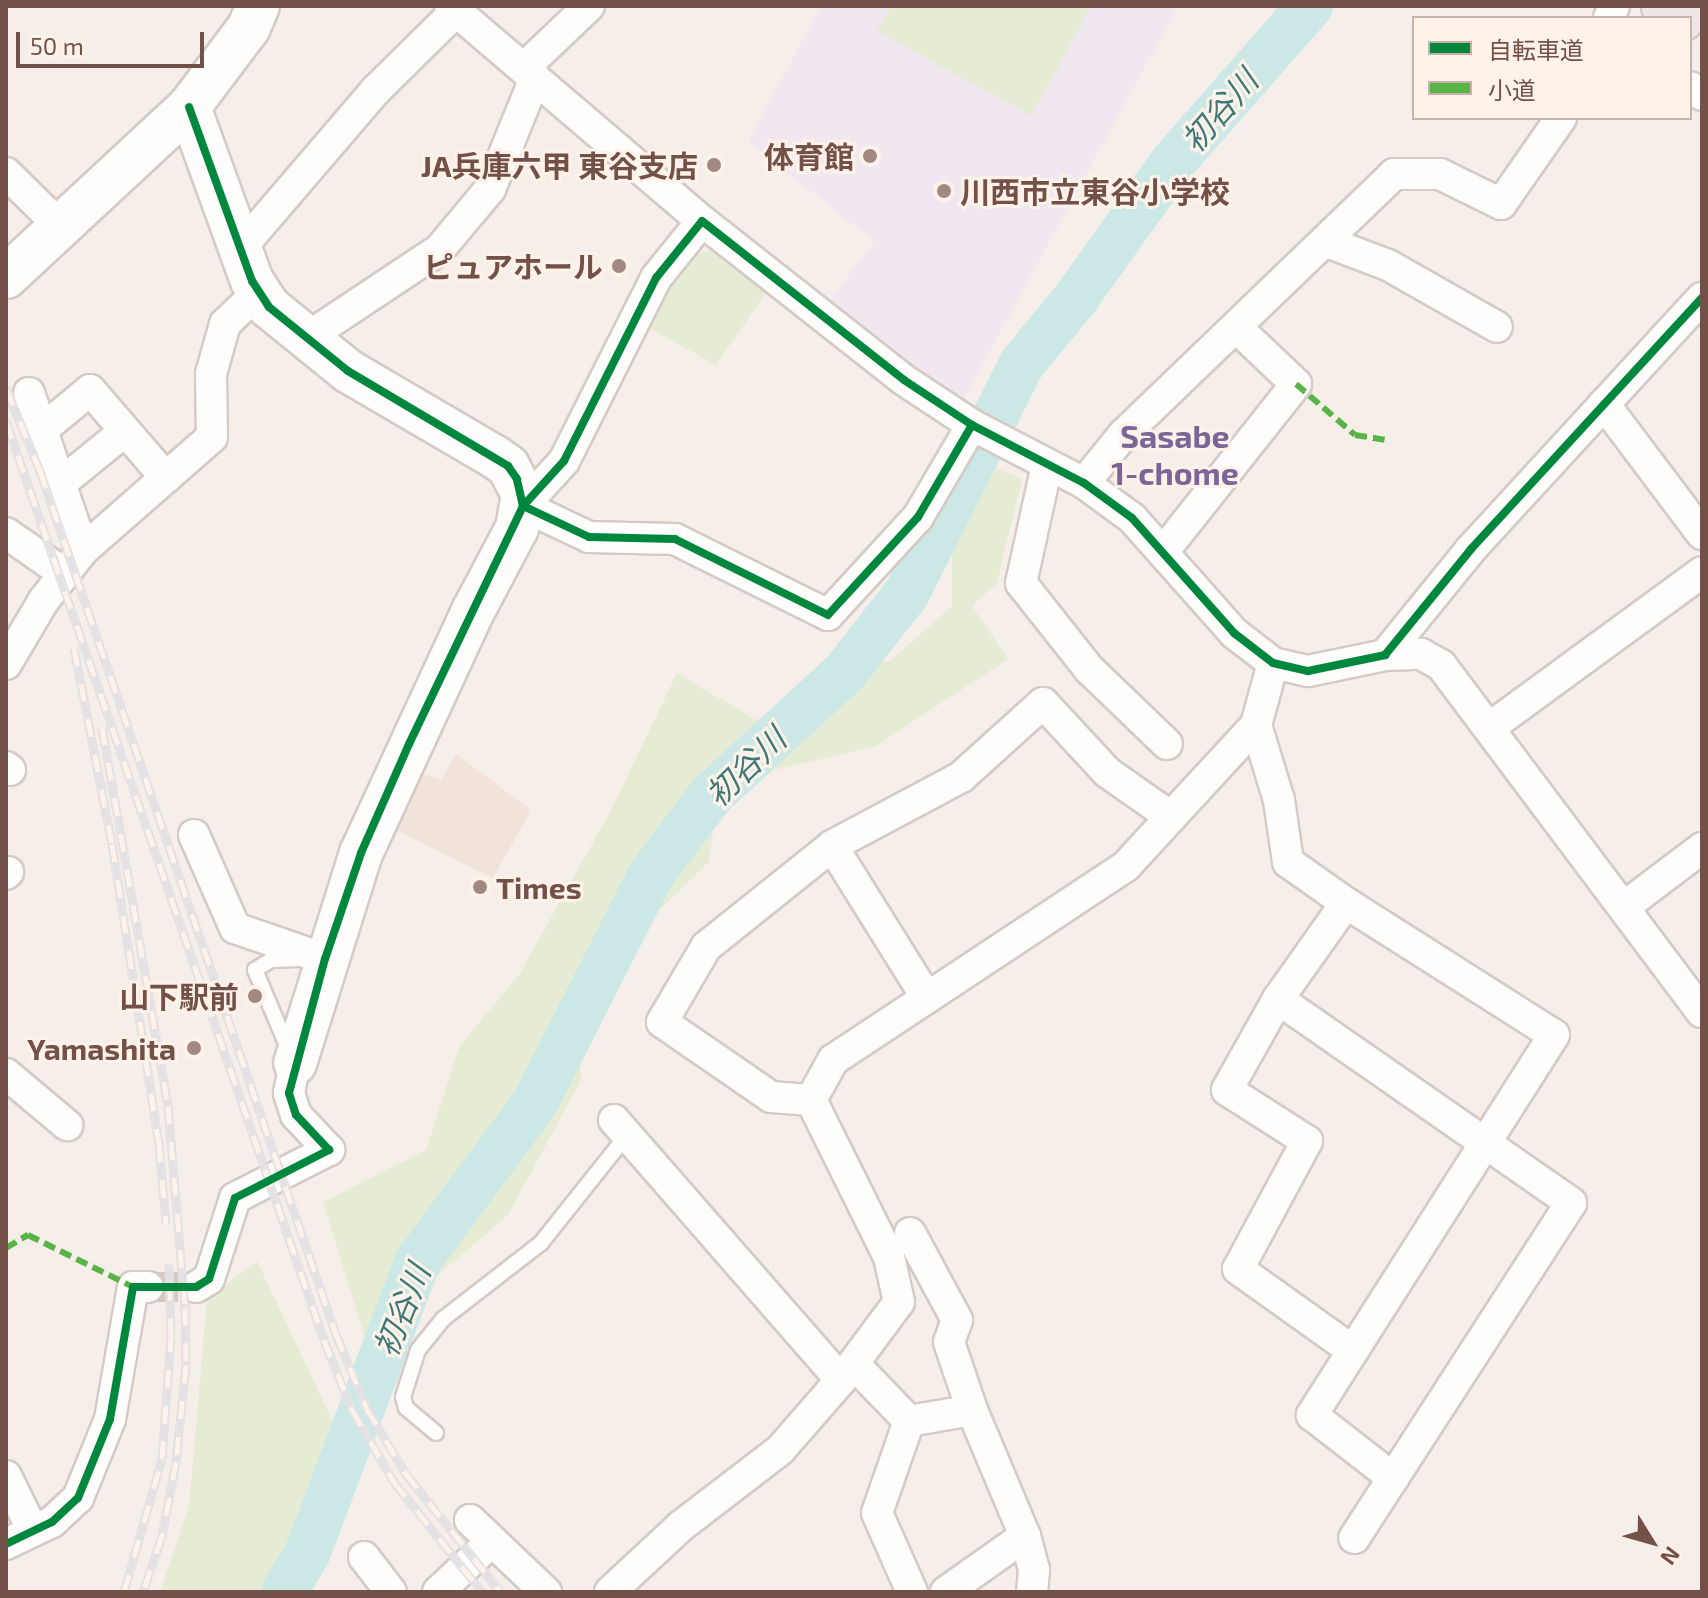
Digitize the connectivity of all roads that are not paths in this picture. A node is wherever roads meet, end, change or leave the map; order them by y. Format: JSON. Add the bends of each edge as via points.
{"nodes":[{"id":1,"x":258,"y":6,"type":"edge"},
{"id":2,"x":589,"y":6,"type":"edge"},
{"id":3,"x":453,"y":9,"type":"edge"},
{"id":4,"x":530,"y":72,"type":"junction"},
{"id":5,"x":189,"y":107,"type":"junction"},
{"id":6,"x":1560,"y":120,"type":"edge"},
{"id":7,"x":6,"y":173,"type":"edge"},
{"id":8,"x":702,"y":221,"type":"junction"},
{"id":9,"x":63,"y":229,"type":"junction"},
{"id":10,"x":1327,"y":242,"type":"junction"},
{"id":11,"x":243,"y":245,"type":"junction"},
{"id":12,"x":6,"y":277,"type":"edge"},
{"id":13,"x":258,"y":292,"type":"junction"},
{"id":14,"x":1702,"y":298,"type":"edge"},
{"id":15,"x":1497,"y":327,"type":"dead end"},
{"id":16,"x":1237,"y":328,"type":"junction"},
{"id":17,"x":305,"y":339,"type":"junction"},
{"id":18,"x":29,"y":393,"type":"dead end"},
{"id":19,"x":1604,"y":404,"type":"junction"},
{"id":20,"x":972,"y":425,"type":"junction"},
{"id":21,"x":42,"y":430,"type":"junction"},
{"id":22,"x":125,"y":431,"type":"junction"},
{"id":23,"x":1047,"y":465,"type":"junction"},
{"id":24,"x":166,"y":478,"type":"junction"},
{"id":25,"x":1084,"y":483,"type":"junction"},
{"id":26,"x":60,"y":484,"type":"junction"},
{"id":27,"x":523,"y":506,"type":"junction"},
{"id":28,"x":6,"y":533,"type":"edge"},
{"id":29,"x":1702,"y":534,"type":"edge"},
{"id":30,"x":83,"y":550,"type":"junction"},
{"id":31,"x":1163,"y":552,"type":"junction"},
{"id":32,"x":1702,"y":572,"type":"edge"},
{"id":33,"x":65,"y":574,"type":"junction"},
{"id":34,"x":11,"y":649,"type":"edge"},
{"id":35,"x":1385,"y":655,"type":"junction"},
{"id":36,"x":1273,"y":663,"type":"junction"},
{"id":37,"x":1256,"y":725,"type":"junction"},
{"id":38,"x":1489,"y":728,"type":"junction"},
{"id":39,"x":1167,"y":744,"type":"dead end"},
{"id":40,"x":1171,"y":817,"type":"junction"},
{"id":41,"x":194,"y":835,"type":"dead end"},
{"id":42,"x":832,"y":846,"type":"junction"},
{"id":43,"x":1702,"y":848,"type":"edge"},
{"id":44,"x":1346,"y":903,"type":"junction"},
{"id":45,"x":1624,"y":907,"type":"junction"},
{"id":46,"x":325,"y":959,"type":"junction"},
{"id":47,"x":927,"y":998,"type":"junction"},
{"id":48,"x":1278,"y":999,"type":"junction"},
{"id":49,"x":1702,"y":1012,"type":"edge"},
{"id":50,"x":295,"y":1063,"type":"junction"},
{"id":51,"x":6,"y":1074,"type":"edge"},
{"id":52,"x":811,"y":1100,"type":"junction"},
{"id":53,"x":67,"y":1125,"type":"dead end"},
{"id":54,"x":621,"y":1128,"type":"joint"},
{"id":55,"x":1485,"y":1143,"type":"junction"},
{"id":56,"x":910,"y":1233,"type":"dead end"},
{"id":57,"x":148,"y":1287,"type":"dead end"},
{"id":58,"x":196,"y":1287,"type":"dead end"},
{"id":59,"x":1353,"y":1351,"type":"junction"},
{"id":60,"x":848,"y":1372,"type":"junction"},
{"id":61,"x":972,"y":1410,"type":"junction"},
{"id":62,"x":909,"y":1421,"type":"junction"},
{"id":63,"x":436,"y":1433,"type":"dead end"},
{"id":64,"x":6,"y":1476,"type":"edge"},
{"id":65,"x":1393,"y":1478,"type":"junction"},
{"id":66,"x":470,"y":1520,"type":"dead end"},
{"id":67,"x":1025,"y":1536,"type":"junction"},
{"id":68,"x":19,"y":1538,"type":"edge"},
{"id":69,"x":1354,"y":1538,"type":"dead end"},
{"id":70,"x":491,"y":1542,"type":"junction"},
{"id":71,"x":364,"y":1557,"type":"dead end"},
{"id":72,"x":391,"y":1592,"type":"edge"},
{"id":73,"x":438,"y":1592,"type":"edge"},
{"id":74,"x":546,"y":1592,"type":"edge"},
{"id":75,"x":610,"y":1592,"type":"edge"},
{"id":76,"x":912,"y":1592,"type":"edge"},
{"id":77,"x":946,"y":1592,"type":"edge"},
{"id":78,"x":1032,"y":1592,"type":"edge"}],
"edges":[{"from":1,"to":5,"type":"street","via":[[249,27]]},
{"from":2,"to":4,"type":"street"},
{"from":3,"to":4,"type":"street"},
{"from":3,"to":11,"type":"street"},
{"from":4,"to":8,"type":"street"},
{"from":4,"to":17,"type":"street","via":[[490,189],[439,250]]},
{"from":5,"to":9,"type":"street"},
{"from":5,"to":11,"type":"street"},
{"from":6,"to":10,"type":"street","via":[[1501,204],[1440,174],[1394,174]]},
{"from":7,"to":9,"type":"street"},
{"from":8,"to":20,"type":"street","via":[[841,335]]},
{"from":8,"to":27,"type":"street","via":[[656,278],[564,461]]},
{"from":9,"to":12,"type":"street"},
{"from":10,"to":15,"type":"street","via":[[1388,265]]},
{"from":10,"to":16,"type":"street"},
{"from":11,"to":13,"type":"street"},
{"from":13,"to":17,"type":"street"},
{"from":13,"to":24,"type":"street","via":[[225,324],[211,374],[212,437]]},
{"from":14,"to":19,"type":"street"},
{"from":16,"to":25,"type":"street","via":[[1123,435]]},
{"from":16,"to":31,"type":"street","via":[[1296,384]]},
{"from":17,"to":27,"type":"street","via":[[348,371],[508,466],[520,486]]},
{"from":18,"to":21,"type":"street"},
{"from":19,"to":29,"type":"street"},
{"from":19,"to":35,"type":"street","via":[[1471,549]]},
{"from":20,"to":23,"type":"street"},
{"from":20,"to":27,"type":"street","via":[[918,517],[828,615],[675,539],[589,537]]},
{"from":21,"to":22,"type":"street","via":[[90,390]]},
{"from":21,"to":26,"type":"street"},
{"from":22,"to":24,"type":"street"},
{"from":22,"to":26,"type":"street"},
{"from":23,"to":25,"type":"street"},
{"from":23,"to":39,"type":"street","via":[[1021,583],[1089,669]]},
{"from":24,"to":30,"type":"street"},
{"from":25,"to":31,"type":"street","via":[[1132,518]]},
{"from":26,"to":30,"type":"street"},
{"from":27,"to":46,"type":"street","via":[[385,798]]},
{"from":28,"to":33,"type":"street"},
{"from":30,"to":33,"type":"street"},
{"from":31,"to":36,"type":"street","via":[[1234,633]]},
{"from":32,"to":38,"type":"street"},
{"from":33,"to":34,"type":"street"},
{"from":35,"to":36,"type":"street","via":[[1308,671]]},
{"from":35,"to":38,"type":"street","via":[[1421,654],[1441,665]]},
{"from":36,"to":37,"type":"street"},
{"from":37,"to":40,"type":"street"},
{"from":37,"to":44,"type":"street","via":[[1279,800],[1288,862]]},
{"from":38,"to":45,"type":"street"},
{"from":40,"to":42,"type":"street","via":[[1107,772],[1043,703],[961,777]]},
{"from":40,"to":47,"type":"street","via":[[1126,866]]},
{"from":41,"to":46,"type":"street","via":[[235,928]]},
{"from":42,"to":47,"type":"street"},
{"from":42,"to":52,"type":"street","via":[[706,947],[662,1022],[771,1097]]},
{"from":43,"to":45,"type":"street"},
{"from":44,"to":48,"type":"street"},
{"from":44,"to":55,"type":"street","via":[[1554,1035]]},
{"from":45,"to":49,"type":"street"},
{"from":46,"to":50,"type":"street"},
{"from":46,"to":50,"type":"lane","via":[[271,960],[255,970]]},
{"from":47,"to":52,"type":"street","via":[[833,1060]]},
{"from":48,"to":55,"type":"street"},
{"from":48,"to":59,"type":"street","via":[[1227,1090],[1307,1141],[1238,1269]]},
{"from":50,"to":58,"type":"street","via":[[289,1093],[296,1115],[329,1150],[235,1198],[209,1279]]},
{"from":51,"to":53,"type":"street"},
{"from":52,"to":60,"type":"street","via":[[889,1257],[899,1302]]},
{"from":54,"to":60,"type":"street"},
{"from":54,"to":63,"type":"lane","via":[[541,1243],[443,1319],[418,1350],[403,1397],[406,1408]]},
{"from":55,"to":59,"type":"street"},
{"from":55,"to":65,"type":"street","via":[[1571,1203]]},
{"from":56,"to":61,"type":"street","via":[[957,1320],[949,1342]]},
{"from":57,"to":68,"type":"street","via":[[133,1287],[110,1419],[78,1498]]},
{"from":59,"to":65,"type":"street","via":[[1312,1415]]},
{"from":60,"to":62,"type":"street"},
{"from":60,"to":75,"type":"street","via":[[780,1450],[681,1526]]},
{"from":61,"to":62,"type":"street"},
{"from":61,"to":67,"type":"street"},
{"from":62,"to":76,"type":"street","via":[[877,1513]]},
{"from":64,"to":68,"type":"street"},
{"from":65,"to":69,"type":"street"},
{"from":66,"to":70,"type":"street"},
{"from":67,"to":77,"type":"street"},
{"from":67,"to":78,"type":"street","via":[[1034,1570]]},
{"from":70,"to":73,"type":"street"},
{"from":70,"to":74,"type":"street"},
{"from":71,"to":72,"type":"street"}]}
